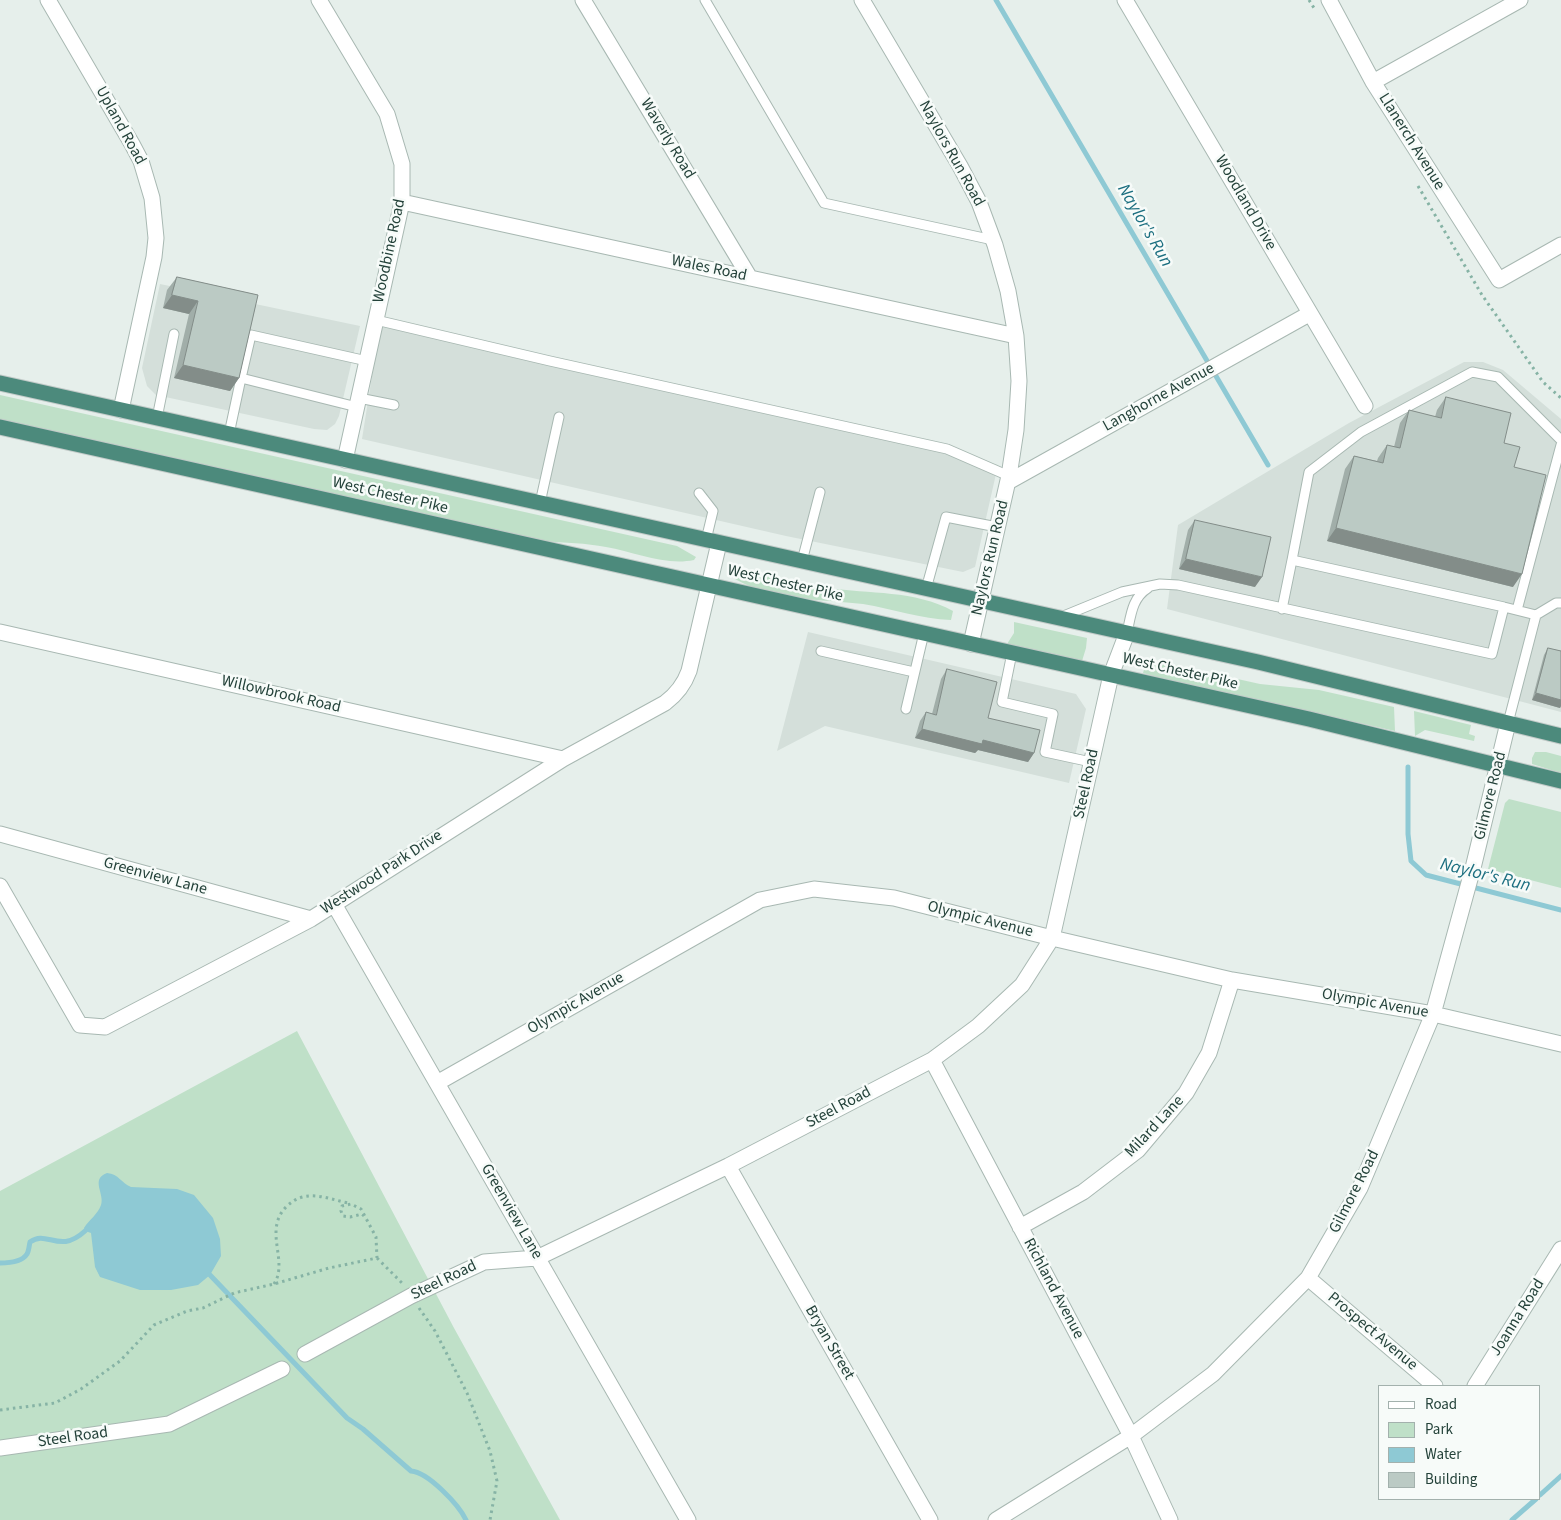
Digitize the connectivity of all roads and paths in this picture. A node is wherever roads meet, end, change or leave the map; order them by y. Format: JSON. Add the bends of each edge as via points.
{"nodes":[{"id":1,"x":48,"y":0,"type":"edge"},
{"id":2,"x":319,"y":0,"type":"edge"},
{"id":3,"x":583,"y":0,"type":"edge"},
{"id":4,"x":705,"y":0,"type":"edge"},
{"id":5,"x":862,"y":0,"type":"edge"},
{"id":6,"x":1125,"y":0,"type":"edge"},
{"id":7,"x":1329,"y":0,"type":"edge"},
{"id":8,"x":1520,"y":0,"type":"edge"},
{"id":9,"x":1373,"y":82,"type":"junction"},
{"id":10,"x":402,"y":202,"type":"junction"},
{"id":11,"x":993,"y":240,"type":"junction"},
{"id":12,"x":1561,"y":245,"type":"edge"},
{"id":13,"x":750,"y":278,"type":"junction"},
{"id":14,"x":1310,"y":314,"type":"junction"},
{"id":15,"x":376,"y":320,"type":"junction"},
{"id":16,"x":174,"y":334,"type":"dead end"},
{"id":17,"x":1016,"y":336,"type":"junction"},
{"id":18,"x":367,"y":361,"type":"junction"},
{"id":19,"x":241,"y":378,"type":"junction"},
{"id":20,"x":0,"y":383,"type":"edge"},
{"id":21,"x":358,"y":402,"type":"junction"},
{"id":22,"x":394,"y":405,"type":"dead end"},
{"id":23,"x":1365,"y":406,"type":"dead end"},
{"id":24,"x":121,"y":410,"type":"junction"},
{"id":25,"x":559,"y":417,"type":"dead end"},
{"id":26,"x":157,"y":418,"type":"junction"},
{"id":27,"x":0,"y":427,"type":"edge"},
{"id":28,"x":229,"y":434,"type":"junction"},
{"id":29,"x":1561,"y":440,"type":"edge"},
{"id":30,"x":1561,"y":445,"type":"edge"},
{"id":31,"x":345,"y":460,"type":"junction"},
{"id":32,"x":1009,"y":479,"type":"junction"},
{"id":33,"x":820,"y":492,"type":"dead end"},
{"id":34,"x":699,"y":494,"type":"dead end"},
{"id":35,"x":540,"y":503,"type":"junction"},
{"id":36,"x":997,"y":527,"type":"junction"},
{"id":37,"x":712,"y":541,"type":"junction"},
{"id":38,"x":1292,"y":560,"type":"junction"},
{"id":39,"x":802,"y":561,"type":"junction"},
{"id":40,"x":709,"y":585,"type":"junction"},
{"id":41,"x":1148,"y":588,"type":"junction"},
{"id":42,"x":926,"y":589,"type":"junction"},
{"id":43,"x":981,"y":601,"type":"junction"},
{"id":44,"x":1561,"y":603,"type":"edge"},
{"id":45,"x":1504,"y":607,"type":"junction"},
{"id":46,"x":1282,"y":609,"type":"junction"},
{"id":47,"x":1517,"y":610,"type":"junction"},
{"id":48,"x":1536,"y":615,"type":"junction"},
{"id":49,"x":1058,"y":618,"type":"junction"},
{"id":50,"x":0,"y":632,"type":"edge"},
{"id":51,"x":924,"y":633,"type":"junction"},
{"id":52,"x":1127,"y":633,"type":"junction"},
{"id":53,"x":971,"y":644,"type":"junction"},
{"id":54,"x":821,"y":650,"type":"dead end"},
{"id":55,"x":1012,"y":653,"type":"junction"},
{"id":56,"x":914,"y":672,"type":"junction"},
{"id":57,"x":1111,"y":674,"type":"junction"},
{"id":58,"x":906,"y":709,"type":"dead end"},
{"id":59,"x":1508,"y":723,"type":"junction"},
{"id":60,"x":1561,"y":736,"type":"edge"},
{"id":61,"x":563,"y":759,"type":"junction"},
{"id":62,"x":1091,"y":762,"type":"junction"},
{"id":63,"x":1499,"y":765,"type":"junction"},
{"id":64,"x":1561,"y":781,"type":"edge"},
{"id":65,"x":0,"y":834,"type":"edge"},
{"id":66,"x":0,"y":886,"type":"edge"},
{"id":67,"x":334,"y":904,"type":"junction"},
{"id":68,"x":311,"y":919,"type":"junction"},
{"id":69,"x":1052,"y":938,"type":"junction"},
{"id":70,"x":1232,"y":980,"type":"junction"},
{"id":71,"x":1432,"y":1014,"type":"junction"},
{"id":72,"x":1561,"y":1044,"type":"edge"},
{"id":73,"x":932,"y":1060,"type":"junction"},
{"id":74,"x":437,"y":1083,"type":"junction"},
{"id":75,"x":728,"y":1166,"type":"junction"},
{"id":76,"x":351,"y":1204,"type":"junction"},
{"id":77,"x":364,"y":1216,"type":"junction"},
{"id":78,"x":1020,"y":1227,"type":"junction"},
{"id":79,"x":1561,"y":1249,"type":"edge"},
{"id":80,"x":377,"y":1258,"type":"junction"},
{"id":81,"x":537,"y":1258,"type":"junction"},
{"id":82,"x":1308,"y":1278,"type":"junction"},
{"id":83,"x":274,"y":1284,"type":"junction"},
{"id":84,"x":411,"y":1296,"type":"junction"},
{"id":85,"x":305,"y":1354,"type":"dead end"},
{"id":86,"x":282,"y":1369,"type":"dead end"},
{"id":87,"x":1434,"y":1385,"type":"edge"},
{"id":88,"x":1476,"y":1385,"type":"edge"},
{"id":89,"x":0,"y":1410,"type":"edge"},
{"id":90,"x":1131,"y":1436,"type":"junction"},
{"id":91,"x":0,"y":1448,"type":"edge"},
{"id":92,"x":490,"y":1520,"type":"edge"},
{"id":93,"x":688,"y":1520,"type":"edge"},
{"id":94,"x":930,"y":1520,"type":"edge"},
{"id":95,"x":996,"y":1520,"type":"edge"},
{"id":96,"x":1170,"y":1520,"type":"edge"}],
"edges":[{"from":1,"to":24,"type":"street","name":"Upland Road","via":[[132,144],[148,179],[152,198],[154,257]]},
{"from":2,"to":10,"type":"street","name":"Woodbine Road","via":[[387,114],[402,164]]},
{"from":3,"to":13,"type":"street","name":"Waverly Road"},
{"from":4,"to":11,"type":"lane","via":[[824,203]]},
{"from":5,"to":11,"type":"street","name":"Naylors Run Road","via":[[960,166],[979,202]]},
{"from":6,"to":14,"type":"street","name":"Woodland Drive"},
{"from":7,"to":9,"type":"street","name":"Llanerch Avenue"},
{"from":8,"to":9,"type":"street"},
{"from":9,"to":12,"type":"street","name":"Llanerch Avenue","via":[[1499,280]]},
{"from":10,"to":13,"type":"street","name":"Wales Road"},
{"from":10,"to":15,"type":"street","name":"Woodbine Road"},
{"from":11,"to":17,"type":"street","name":"Naylors Run Road","via":[[1008,291]]},
{"from":13,"to":17,"type":"street","name":"Wales Road"},
{"from":14,"to":23,"type":"street","name":"Woodland Drive"},
{"from":14,"to":32,"type":"street","name":"Langhorne Avenue"},
{"from":15,"to":18,"type":"street","name":"Woodbine Road"},
{"from":15,"to":32,"type":"lane","via":[[946,449]]},
{"from":16,"to":26,"type":"lane"},
{"from":17,"to":32,"type":"street","name":"Naylors Run Road","via":[[1019,381]]},
{"from":18,"to":19,"type":"lane","via":[[251,335]]},
{"from":18,"to":21,"type":"street","name":"Woodbine Road"},
{"from":19,"to":21,"type":"lane"},
{"from":19,"to":28,"type":"lane"},
{"from":20,"to":24,"type":"highway","name":"West Chester Pike"},
{"from":21,"to":22,"type":"lane"},
{"from":21,"to":31,"type":"street","name":"Woodbine Road"},
{"from":24,"to":26,"type":"highway","name":"West Chester Pike"},
{"from":25,"to":35,"type":"lane"},
{"from":26,"to":28,"type":"highway","name":"West Chester Pike"},
{"from":27,"to":40,"type":"highway","name":"West Chester Pike"},
{"from":28,"to":31,"type":"highway","name":"West Chester Pike"},
{"from":29,"to":38,"type":"lane","via":[[1498,377],[1472,372],[1361,432],[1309,472]]},
{"from":30,"to":47,"type":"lane"},
{"from":31,"to":35,"type":"highway","name":"West Chester Pike"},
{"from":32,"to":36,"type":"street","name":"Naylors Run Road"},
{"from":33,"to":39,"type":"lane"},
{"from":34,"to":37,"type":"lane","via":[[713,511]]},
{"from":35,"to":37,"type":"highway","name":"West Chester Pike"},
{"from":36,"to":42,"type":"lane","via":[[946,517]]},
{"from":36,"to":43,"type":"street","name":"Naylors Run Road"},
{"from":37,"to":39,"type":"highway","name":"West Chester Pike"},
{"from":37,"to":40,"type":"street","name":"Westwood Park Drive"},
{"from":38,"to":45,"type":"lane"},
{"from":38,"to":46,"type":"lane"},
{"from":39,"to":42,"type":"highway","name":"West Chester Pike"},
{"from":40,"to":51,"type":"highway","name":"West Chester Pike"},
{"from":40,"to":61,"type":"street","name":"Westwood Park Drive","via":[[689,671],[676,694],[666,703]]},
{"from":41,"to":46,"type":"lane","via":[[1160,584],[1178,585]]},
{"from":41,"to":49,"type":"lane","via":[[1122,592]]},
{"from":41,"to":52,"type":"lane","via":[[1136,600]]},
{"from":42,"to":43,"type":"highway","name":"West Chester Pike"},
{"from":43,"to":49,"type":"highway","name":"West Chester Pike"},
{"from":43,"to":53,"type":"street","name":"Naylors Run Road"},
{"from":44,"to":48,"type":"lane"},
{"from":45,"to":46,"type":"lane","via":[[1492,654]]},
{"from":45,"to":47,"type":"lane"},
{"from":47,"to":48,"type":"lane"},
{"from":48,"to":59,"type":"lane"},
{"from":49,"to":52,"type":"highway","name":"West Chester Pike"},
{"from":50,"to":61,"type":"street","name":"Willowbrook Road"},
{"from":51,"to":53,"type":"highway","name":"West Chester Pike"},
{"from":51,"to":56,"type":"lane"},
{"from":52,"to":57,"type":"street","name":"Steel Road"},
{"from":52,"to":59,"type":"highway","name":"West Chester Pike"},
{"from":53,"to":55,"type":"highway","name":"West Chester Pike"},
{"from":54,"to":56,"type":"lane"},
{"from":55,"to":57,"type":"highway","name":"West Chester Pike"},
{"from":55,"to":62,"type":"lane","via":[[1002,702],[1053,714],[1045,752]]},
{"from":56,"to":58,"type":"lane"},
{"from":57,"to":62,"type":"street","name":"Steel Road"},
{"from":57,"to":63,"type":"highway","name":"West Chester Pike"},
{"from":59,"to":60,"type":"highway","name":"West Chester Pike"},
{"from":59,"to":63,"type":"street","name":"Gilmore Road"},
{"from":61,"to":67,"type":"street","name":"Westwood Park Drive"},
{"from":62,"to":69,"type":"street","name":"Steel Road"},
{"from":63,"to":64,"type":"highway","name":"West Chester Pike"},
{"from":63,"to":71,"type":"street","name":"Gilmore Road"},
{"from":65,"to":68,"type":"street","name":"Greenview Lane"},
{"from":66,"to":68,"type":"street","name":"Westwood Park Drive","via":[[80,1025],[105,1027]]},
{"from":67,"to":68,"type":"street","name":"Westwood Park Drive"},
{"from":67,"to":74,"type":"street","name":"Greenview Lane"},
{"from":69,"to":70,"type":"street","name":"Olympic Avenue"},
{"from":69,"to":73,"type":"street","name":"Steel Road","via":[[1022,985],[978,1026]]},
{"from":69,"to":74,"type":"street","name":"Olympic Avenue","via":[[894,898],[814,888],[760,900]]},
{"from":70,"to":71,"type":"street","name":"Olympic Avenue"},
{"from":70,"to":78,"type":"street","name":"Milard Lane","via":[[1209,1053],[1186,1093],[1138,1150],[1083,1192]]},
{"from":71,"to":72,"type":"street","name":"Olympic Avenue"},
{"from":71,"to":82,"type":"street","name":"Gilmore Road","via":[[1360,1188]]},
{"from":73,"to":75,"type":"street","name":"Steel Road"},
{"from":73,"to":78,"type":"street","name":"Richland Avenue"},
{"from":74,"to":81,"type":"street","name":"Greenview Lane"},
{"from":75,"to":81,"type":"street","name":"Steel Road"},
{"from":75,"to":94,"type":"street","name":"Bryan Street"},
{"from":76,"to":77,"type":"path","via":[[361,1209]]},
{"from":76,"to":77,"type":"path","via":[[342,1206],[343,1216]]},
{"from":76,"to":83,"type":"path","via":[[314,1195],[299,1197],[285,1208],[276,1221],[279,1277]]},
{"from":77,"to":80,"type":"path","via":[[376,1237]]},
{"from":78,"to":90,"type":"street","name":"Richland Avenue"},
{"from":79,"to":88,"type":"street","name":"Joanna Road"},
{"from":80,"to":83,"type":"path"},
{"from":80,"to":84,"type":"path","via":[[403,1283]]},
{"from":81,"to":84,"type":"street","name":"Steel Road","via":[[484,1262]]},
{"from":81,"to":93,"type":"street","name":"Greenview Lane"},
{"from":82,"to":87,"type":"street","name":"Prospect Avenue"},
{"from":82,"to":90,"type":"street","name":"Gilmore Road","via":[[1213,1374]]},
{"from":83,"to":89,"type":"path","via":[[234,1293],[154,1325],[120,1361],[55,1403]]},
{"from":84,"to":85,"type":"street","name":"Steel Road"},
{"from":84,"to":92,"type":"path","via":[[435,1331],[467,1393],[490,1451],[497,1481]]},
{"from":86,"to":91,"type":"street","name":"Steel Road","via":[[170,1424]]},
{"from":90,"to":95,"type":"street","name":"Gilmore Road"},
{"from":90,"to":96,"type":"street","name":"Richland Avenue"}]}
